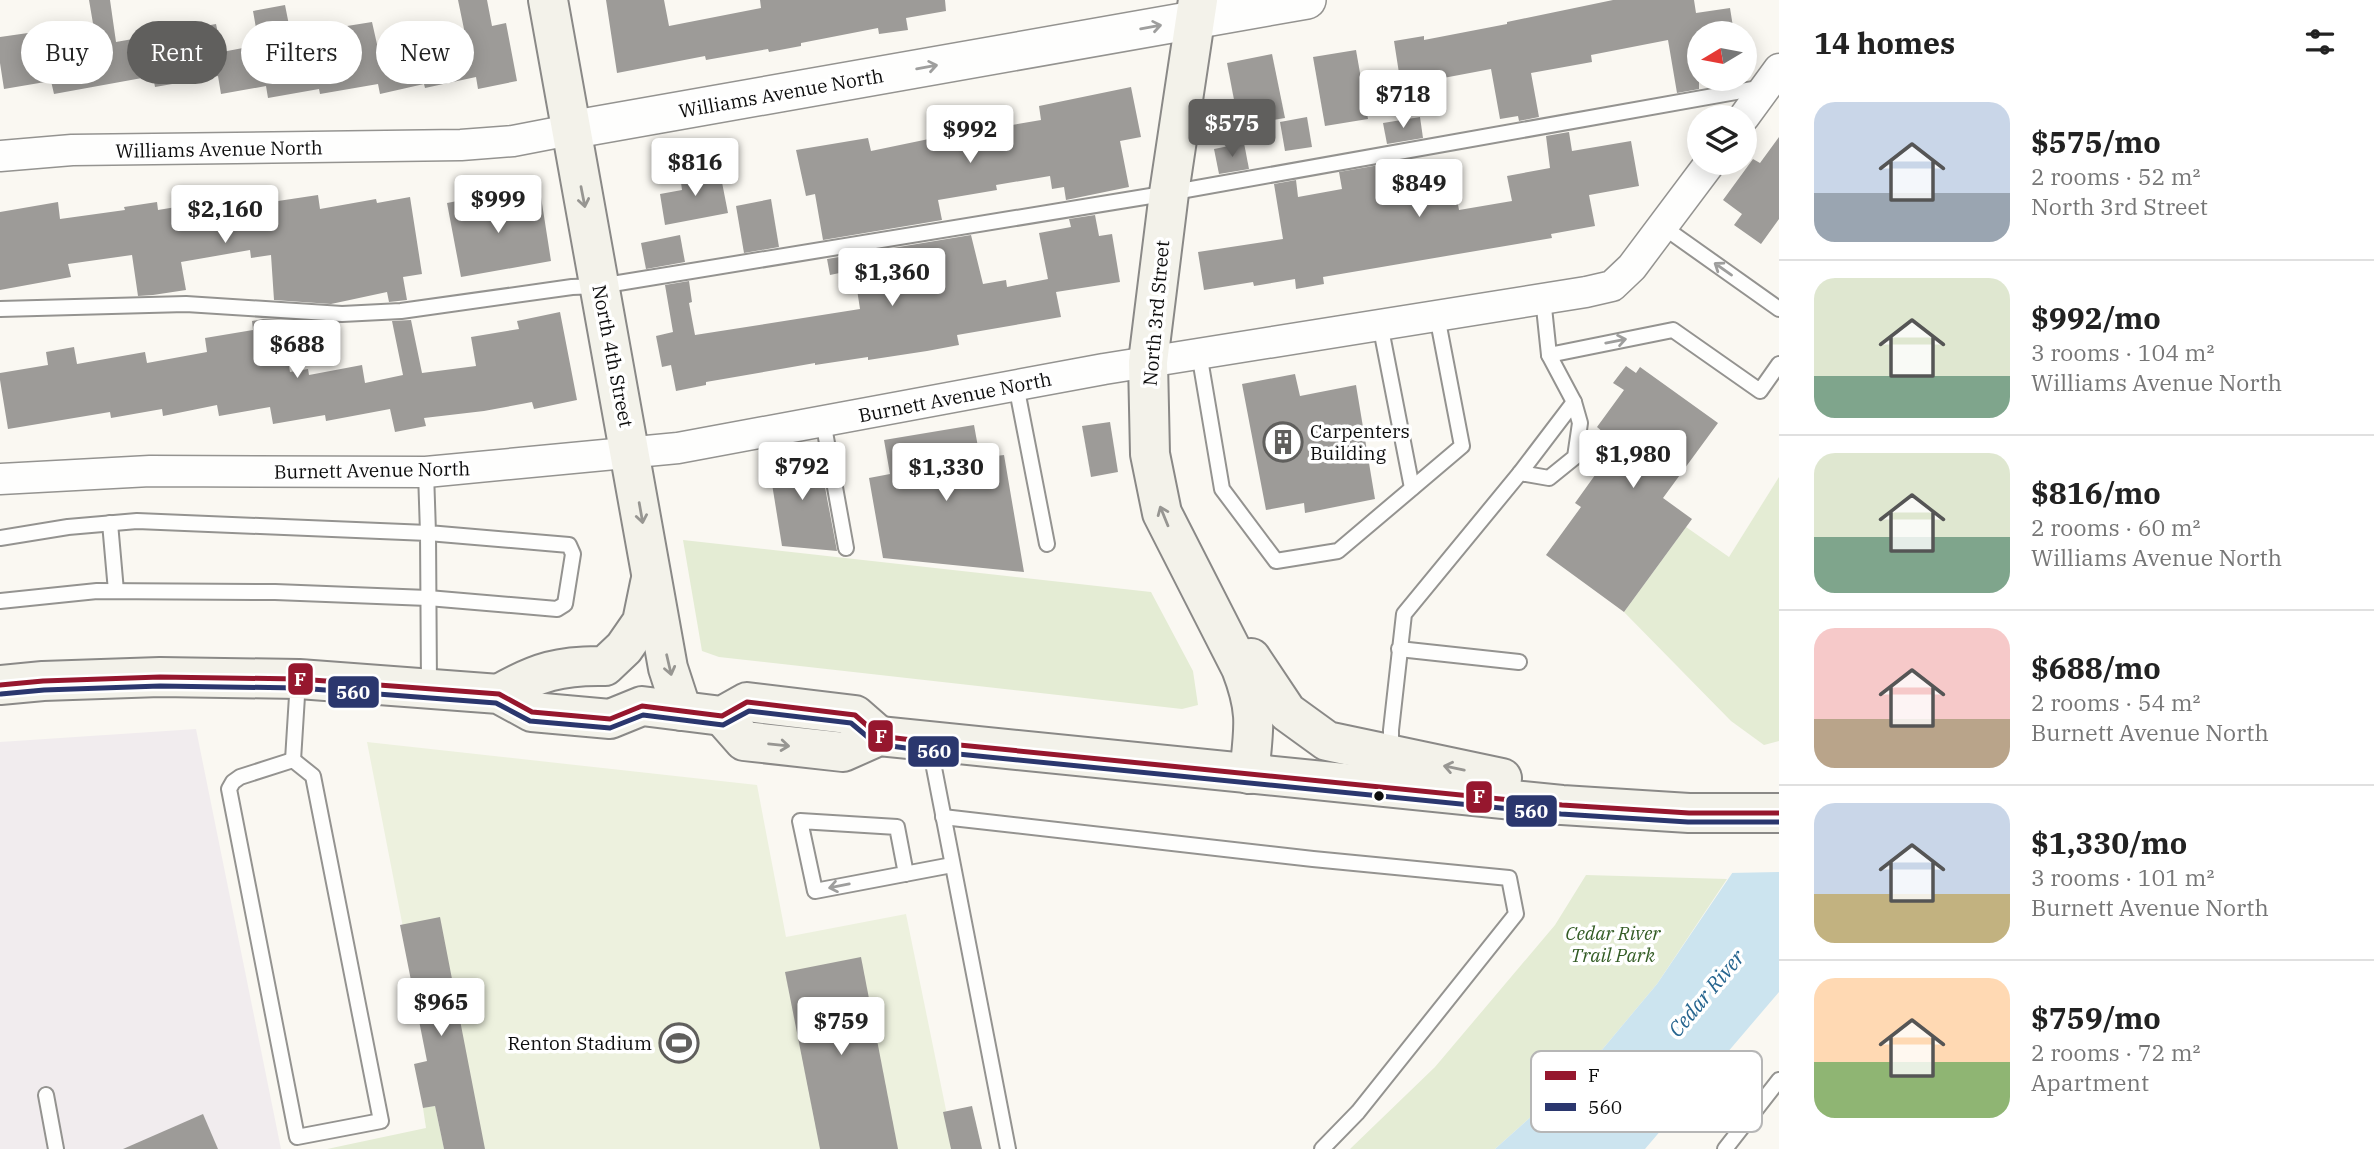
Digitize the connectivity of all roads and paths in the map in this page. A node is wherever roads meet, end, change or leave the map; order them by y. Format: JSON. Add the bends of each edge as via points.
{"nodes":[{"id":1,"x":548,"y":0,"type":"edge"},
{"id":2,"x":1307,"y":0,"type":"edge"},
{"id":3,"x":1197,"y":10,"type":"edge"},
{"id":4,"x":1775,"y":79,"type":"edge"},
{"id":5,"x":1754,"y":105,"type":"edge"},
{"id":6,"x":570,"y":130,"type":"junction"},
{"id":7,"x":0,"y":156,"type":"edge"},
{"id":8,"x":1701,"y":175,"type":"edge"},
{"id":9,"x":1169,"y":193,"type":"junction"},
{"id":10,"x":1662,"y":226,"type":"junction"},
{"id":11,"x":600,"y":286,"type":"junction"},
{"id":12,"x":1543,"y":298,"type":"junction"},
{"id":13,"x":0,"y":309,"type":"edge"},
{"id":14,"x":1779,"y":309,"type":"edge"},
{"id":15,"x":1437,"y":316,"type":"junction"},
{"id":16,"x":1380,"y":324,"type":"junction"},
{"id":17,"x":1199,"y":353,"type":"junction"},
{"id":18,"x":1549,"y":355,"type":"junction"},
{"id":19,"x":1148,"y":362,"type":"junction"},
{"id":20,"x":1779,"y":364,"type":"edge"},
{"id":21,"x":1016,"y":385,"type":"junction"},
{"id":22,"x":1574,"y":402,"type":"junction"},
{"id":23,"x":823,"y":421,"type":"junction"},
{"id":24,"x":631,"y":453,"type":"junction"},
{"id":25,"x":426,"y":472,"type":"junction"},
{"id":26,"x":1520,"y":473,"type":"junction"},
{"id":27,"x":0,"y":479,"type":"edge"},
{"id":28,"x":1412,"y":488,"type":"junction"},
{"id":29,"x":110,"y":523,"type":"junction"},
{"id":30,"x":428,"y":533,"type":"junction"},
{"id":31,"x":0,"y":538,"type":"edge"},
{"id":32,"x":1047,"y":544,"type":"dead end"},
{"id":33,"x":846,"y":548,"type":"dead end"},
{"id":34,"x":652,"y":574,"type":"junction"},
{"id":35,"x":1195,"y":576,"type":"junction"},
{"id":36,"x":116,"y":591,"type":"junction"},
{"id":37,"x":428,"y":598,"type":"junction"},
{"id":38,"x":0,"y":601,"type":"edge"},
{"id":39,"x":1399,"y":649,"type":"junction"},
{"id":40,"x":1519,"y":662,"type":"dead end"},
{"id":41,"x":299,"y":679,"type":"junction"},
{"id":42,"x":0,"y":685,"type":"edge"},
{"id":43,"x":515,"y":685,"type":"junction"},
{"id":44,"x":429,"y":691,"type":"junction"},
{"id":45,"x":681,"y":711,"type":"junction"},
{"id":46,"x":929,"y":742,"type":"junction"},
{"id":47,"x":1391,"y":754,"type":"junction"},
{"id":48,"x":293,"y":760,"type":"junction"},
{"id":49,"x":1249,"y":774,"type":"junction"},
{"id":50,"x":1665,"y":811,"type":"junction"},
{"id":51,"x":1779,"y":813,"type":"edge"},
{"id":52,"x":943,"y":817,"type":"junction"},
{"id":53,"x":952,"y":865,"type":"junction"},
{"id":54,"x":906,"y":874,"type":"junction"},
{"id":55,"x":1779,"y":1080,"type":"edge"},
{"id":56,"x":46,"y":1095,"type":"dead end"},
{"id":57,"x":1762,"y":1101,"type":"edge"},
{"id":58,"x":1738,"y":1132,"type":"edge"},
{"id":59,"x":56,"y":1149,"type":"edge"},
{"id":60,"x":1008,"y":1149,"type":"edge"},
{"id":61,"x":1322,"y":1149,"type":"edge"},
{"id":62,"x":1724,"y":1149,"type":"edge"}],
"edges":[{"from":1,"to":6,"type":"main road","name":"North 4th Street"},
{"from":2,"to":3,"type":"street","name":"Williams Avenue North"},
{"from":6,"to":3,"type":"street","name":"Williams Avenue North","one_way":true},
{"from":3,"to":9,"type":"main road","name":"North 3rd Street"},
{"from":4,"to":5,"type":"street"},
{"from":4,"to":9,"type":"lane"},
{"from":6,"to":7,"type":"street","name":"Williams Avenue North","via":[[461,145],[72,150]]},
{"from":6,"to":11,"type":"main road","name":"North 4th Street","one_way":true},
{"from":8,"to":10,"type":"street"},
{"from":9,"to":11,"type":"lane"},
{"from":9,"to":19,"type":"main road","name":"North 3rd Street"},
{"from":10,"to":12,"type":"street","name":"Burnett Avenue North","via":[[1612,286]]},
{"from":14,"to":10,"type":"lane","one_way":true},
{"from":11,"to":13,"type":"lane","via":[[342,314],[186,304]]},
{"from":11,"to":24,"type":"main road","name":"North 4th Street"},
{"from":12,"to":15,"type":"street","name":"Burnett Avenue North"},
{"from":12,"to":18,"type":"lane"},
{"from":15,"to":16,"type":"street","name":"Burnett Avenue North"},
{"from":15,"to":28,"type":"lane","via":[[1462,446]]},
{"from":16,"to":17,"type":"street","name":"Burnett Avenue North"},
{"from":16,"to":28,"type":"lane"},
{"from":17,"to":19,"type":"street","name":"Burnett Avenue North"},
{"from":17,"to":28,"type":"lane","via":[[1222,489],[1276,561],[1338,551]]},
{"from":18,"to":20,"type":"lane","one_way":true,"via":[[1673,330],[1760,391]]},
{"from":18,"to":22,"type":"lane"},
{"from":19,"to":21,"type":"street","name":"Burnett Avenue North"},
{"from":35,"to":19,"type":"main road","name":"North 3rd Street","one_way":true,"via":[[1161,513],[1150,454]]},
{"from":21,"to":23,"type":"street","name":"Burnett Avenue North"},
{"from":21,"to":32,"type":"lane"},
{"from":22,"to":26,"type":"lane"},
{"from":22,"to":26,"type":"lane","via":[[1580,423],[1575,457],[1549,478]]},
{"from":23,"to":24,"type":"street","name":"Burnett Avenue North"},
{"from":23,"to":33,"type":"lane"},
{"from":24,"to":25,"type":"street","name":"Burnett Avenue North"},
{"from":24,"to":34,"type":"main road","name":"North 4th Street","one_way":true},
{"from":25,"to":27,"type":"street","name":"Burnett Avenue North","via":[[150,471]]},
{"from":25,"to":30,"type":"lane"},
{"from":26,"to":39,"type":"lane","via":[[1404,614]]},
{"from":29,"to":30,"type":"lane"},
{"from":29,"to":31,"type":"lane"},
{"from":29,"to":36,"type":"lane"},
{"from":30,"to":37,"type":"lane"},
{"from":30,"to":37,"type":"lane","via":[[569,545],[573,554],[565,604],[556,609]]},
{"from":34,"to":43,"type":"main road","via":[[642,622],[605,667],[575,665]]},
{"from":34,"to":45,"type":"main road","name":"North 4th Street","one_way":true,"via":[[668,668]]},
{"from":35,"to":47,"type":"main road","via":[[1287,712],[1327,741]]},
{"from":35,"to":49,"type":"main road","name":"North 3rd Street","via":[[1251,694],[1254,729]]},
{"from":36,"to":37,"type":"lane"},
{"from":36,"to":38,"type":"lane"},
{"from":37,"to":44,"type":"lane"},
{"from":39,"to":40,"type":"lane"},
{"from":39,"to":47,"type":"lane"},
{"from":41,"to":42,"type":"main road","via":[[160,677]]},
{"from":41,"to":44,"type":"main road"},
{"from":41,"to":48,"type":"lane"},
{"from":43,"to":44,"type":"main road"},
{"from":43,"to":45,"type":"main road","via":[[612,684],[642,706]]},
{"from":45,"to":46,"type":"main road","via":[[722,716],[744,741],[843,752],[879,736]]},
{"from":46,"to":49,"type":"main road"},
{"from":46,"to":52,"type":"lane"},
{"from":50,"to":47,"type":"main road","one_way":true},
{"from":48,"to":48,"type":"lane","via":[[240,777],[229,789],[298,1137],[381,1121],[313,776]]},
{"from":49,"to":50,"type":"main road"},
{"from":50,"to":51,"type":"main road"},
{"from":52,"to":53,"type":"lane"},
{"from":52,"to":61,"type":"lane","via":[[1509,878],[1517,914],[1358,1112]]},
{"from":53,"to":54,"type":"lane"},
{"from":53,"to":60,"type":"lane"},
{"from":54,"to":54,"type":"lane","one_way":true,"via":[[815,891],[800,821],[897,827]]},
{"from":55,"to":57,"type":"lane"},
{"from":56,"to":59,"type":"lane"},
{"from":58,"to":62,"type":"lane"}]}
